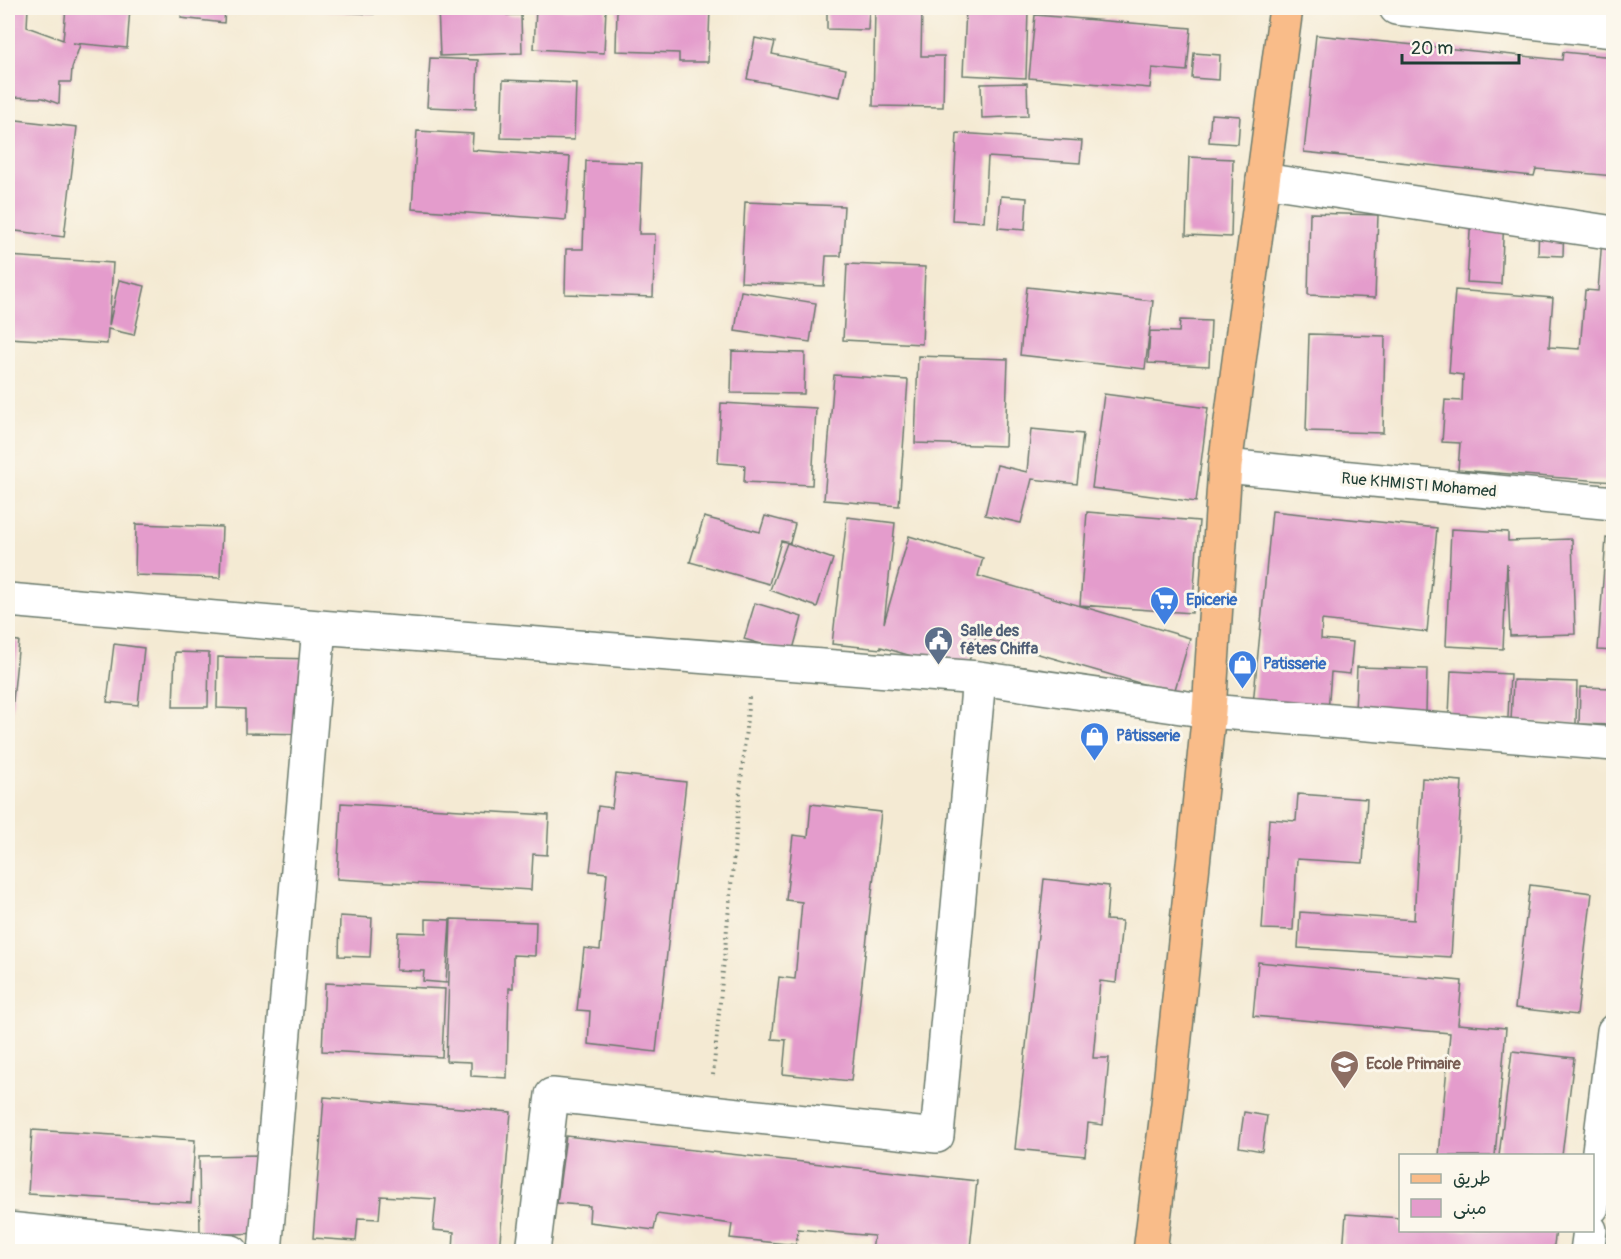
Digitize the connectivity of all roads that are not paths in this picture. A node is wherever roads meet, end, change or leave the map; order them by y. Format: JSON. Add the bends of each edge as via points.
{"nodes":[{"id":1,"x":1286,"y":8,"type":"edge"},
{"id":2,"x":1396,"y":8,"type":"edge"},
{"id":3,"x":1614,"y":31,"type":"edge"},
{"id":4,"x":1263,"y":180,"type":"junction"},
{"id":5,"x":1614,"y":233,"type":"edge"},
{"id":6,"x":1225,"y":466,"type":"junction"},
{"id":7,"x":1614,"y":503,"type":"edge"},
{"id":8,"x":8,"y":600,"type":"edge"},
{"id":9,"x":319,"y":627,"type":"junction"},
{"id":10,"x":979,"y":678,"type":"junction"},
{"id":11,"x":1209,"y":711,"type":"junction"},
{"id":12,"x":1614,"y":744,"type":"edge"},
{"id":13,"x":1614,"y":1031,"type":"edge"},
{"id":14,"x":1594,"y":1200,"type":"edge"},
{"id":15,"x":8,"y":1229,"type":"edge"},
{"id":16,"x":1590,"y":1232,"type":"edge"},
{"id":17,"x":232,"y":1251,"type":"edge"},
{"id":18,"x":265,"y":1251,"type":"edge"},
{"id":19,"x":533,"y":1251,"type":"edge"},
{"id":20,"x":1150,"y":1251,"type":"edge"},
{"id":21,"x":1587,"y":1251,"type":"edge"}],
"edges":[{"from":1,"to":4,"type":"main road"},
{"from":2,"to":3,"type":"street"},
{"from":4,"to":5,"type":"street"},
{"from":4,"to":6,"type":"main road"},
{"from":6,"to":7,"type":"street","name":"Rue KHMISTI Mohamed"},
{"from":6,"to":11,"type":"main road"},
{"from":8,"to":9,"type":"street"},
{"from":9,"to":10,"type":"street","via":[[590,658],[753,660]]},
{"from":9,"to":18,"type":"street"},
{"from":10,"to":11,"type":"street"},
{"from":10,"to":19,"type":"street","via":[[938,1136],[552,1095]]},
{"from":11,"to":12,"type":"street"},
{"from":11,"to":20,"type":"main road"},
{"from":13,"to":14,"type":"street"},
{"from":15,"to":17,"type":"street"},
{"from":16,"to":21,"type":"street"}]}
